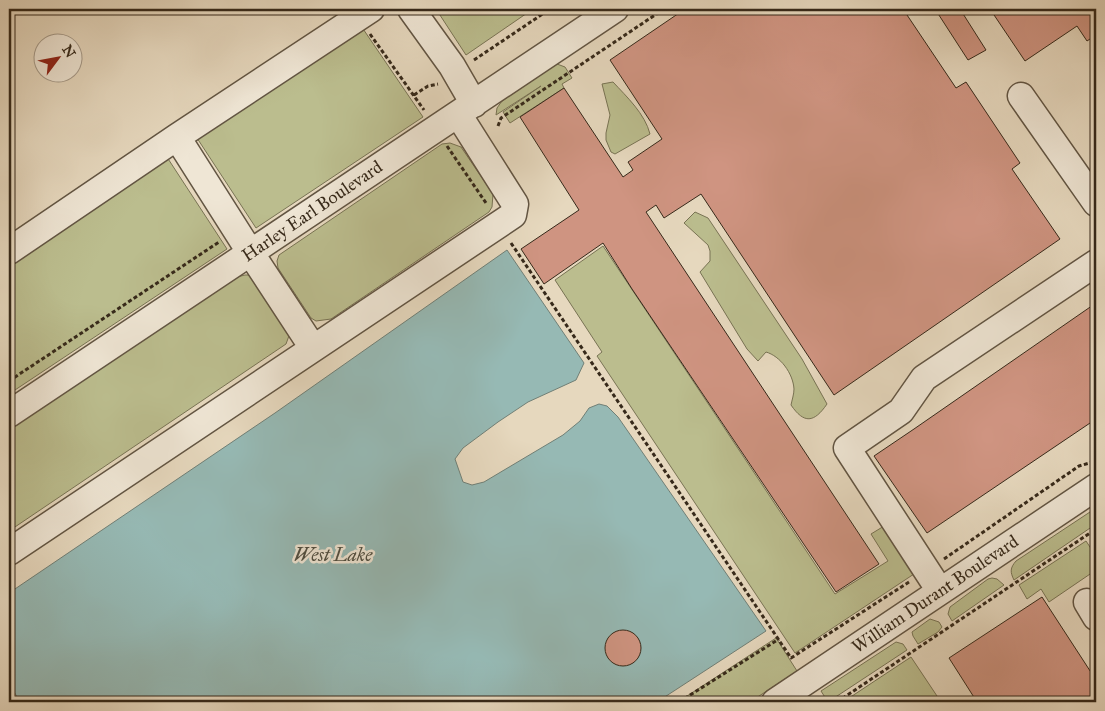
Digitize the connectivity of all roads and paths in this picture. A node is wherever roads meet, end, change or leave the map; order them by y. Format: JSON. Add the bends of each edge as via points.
{"nodes":[{"id":1,"x":410,"y":9,"type":"edge"},
{"id":2,"x":550,"y":9,"type":"edge"},
{"id":3,"x":615,"y":9,"type":"edge"},
{"id":4,"x":664,"y":9,"type":"edge"},
{"id":5,"x":364,"y":13,"type":"edge"},
{"id":6,"x":469,"y":63,"type":"dead end"},
{"id":7,"x":440,"y":82,"type":"dead end"},
{"id":8,"x":414,"y":95,"type":"junction"},
{"id":9,"x":1021,"y":96,"type":"dead end"},
{"id":10,"x":466,"y":109,"type":"junction"},
{"id":11,"x":428,"y":116,"type":"dead end"},
{"id":12,"x":498,"y":126,"type":"dead end"},
{"id":13,"x":177,"y":137,"type":"junction"},
{"id":14,"x":445,"y":143,"type":"dead end"},
{"id":15,"x":1096,"y":203,"type":"edge"},
{"id":16,"x":487,"y":204,"type":"dead end"},
{"id":17,"x":508,"y":237,"type":"dead end"},
{"id":18,"x":225,"y":238,"type":"dead end"},
{"id":19,"x":9,"y":251,"type":"edge"},
{"id":20,"x":250,"y":252,"type":"junction"},
{"id":21,"x":1096,"y":263,"type":"edge"},
{"id":22,"x":313,"y":348,"type":"junction"},
{"id":23,"x":9,"y":381,"type":"edge"},
{"id":24,"x":9,"y":414,"type":"edge"},
{"id":25,"x":1096,"y":461,"type":"edge"},
{"id":26,"x":1096,"y":487,"type":"edge"},
{"id":27,"x":1096,"y":530,"type":"edge"},
{"id":28,"x":9,"y":552,"type":"edge"},
{"id":29,"x":934,"y":581,"type":"junction"},
{"id":30,"x":779,"y":639,"type":"junction"},
{"id":31,"x":679,"y":702,"type":"edge"},
{"id":32,"x":776,"y":702,"type":"edge"},
{"id":33,"x":837,"y":702,"type":"edge"}],
"edges":[{"from":1,"to":10,"type":"lane","via":[[452,66]]},
{"from":2,"to":6,"type":"path"},
{"from":3,"to":10,"type":"lane","name":"Harley Earl Boulevard"},
{"from":4,"to":12,"type":"path","via":[[501,118]]},
{"from":5,"to":8,"type":"path"},
{"from":5,"to":13,"type":"lane"},
{"from":7,"to":8,"type":"path"},
{"from":8,"to":11,"type":"path"},
{"from":9,"to":15,"type":"lane"},
{"from":10,"to":20,"type":"lane","name":"Harley Earl Boulevard"},
{"from":10,"to":22,"type":"lane","via":[[515,204],[513,215]]},
{"from":13,"to":19,"type":"lane"},
{"from":13,"to":20,"type":"lane"},
{"from":14,"to":16,"type":"path"},
{"from":17,"to":30,"type":"path"},
{"from":18,"to":23,"type":"path"},
{"from":20,"to":22,"type":"lane"},
{"from":20,"to":24,"type":"lane","name":"Harley Earl Boulevard"},
{"from":21,"to":29,"type":"lane","via":[[924,378],[901,411],[847,448]]},
{"from":22,"to":28,"type":"lane"},
{"from":25,"to":29,"type":"path","via":[[1079,466]]},
{"from":26,"to":29,"type":"lane","name":"William Durant Boulevard"},
{"from":27,"to":33,"type":"path"},
{"from":29,"to":30,"type":"path","via":[[791,658]]},
{"from":29,"to":32,"type":"lane","name":"William Durant Boulevard"},
{"from":30,"to":31,"type":"path"}]}
